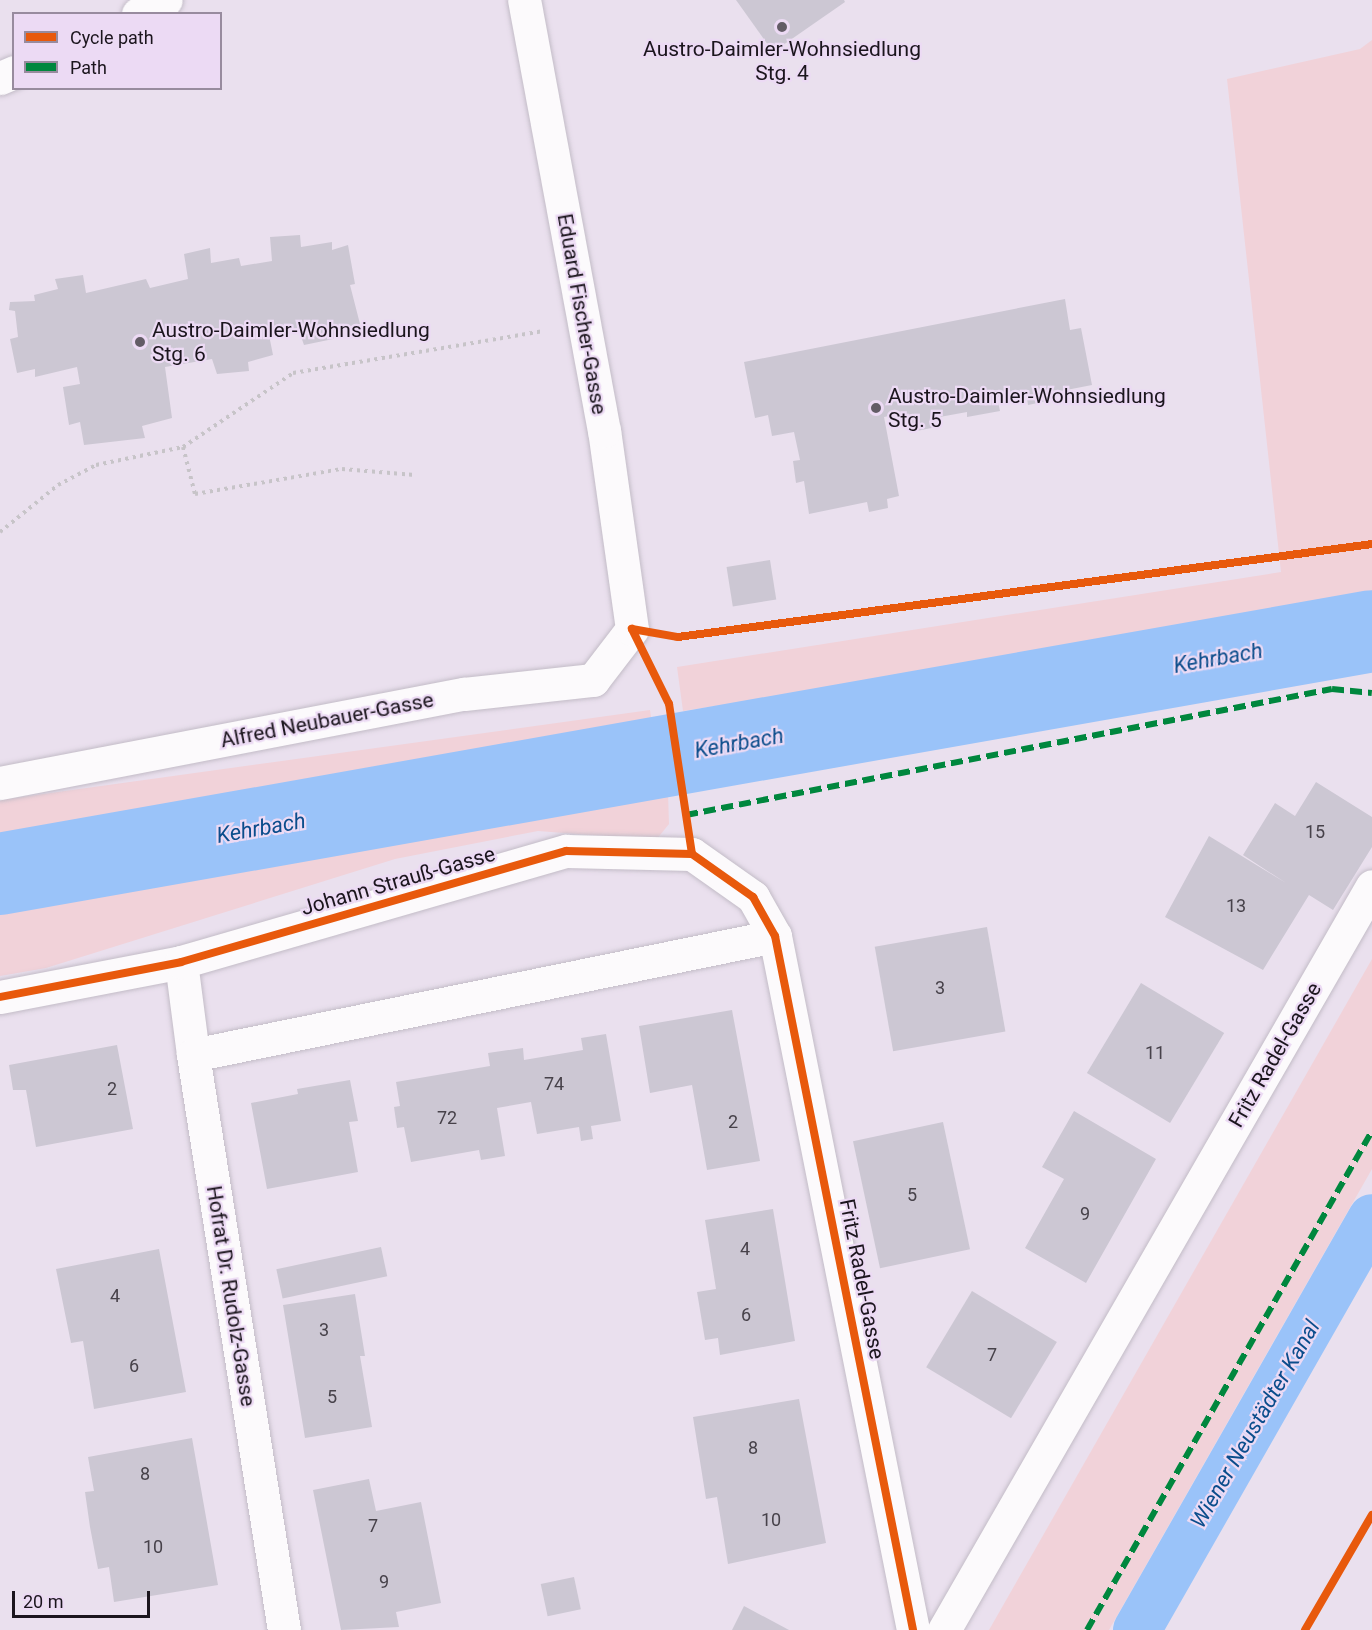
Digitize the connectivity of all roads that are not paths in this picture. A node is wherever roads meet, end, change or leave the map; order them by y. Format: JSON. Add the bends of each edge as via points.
{"nodes":[{"id":1,"x":166,"y":0,"type":"edge"},
{"id":2,"x":524,"y":0,"type":"edge"},
{"id":3,"x":142,"y":12,"type":"edge"},
{"id":4,"x":632,"y":628,"type":"joint"},
{"id":5,"x":0,"y":783,"type":"edge"},
{"id":6,"x":1372,"y":886,"type":"edge"},
{"id":7,"x":776,"y":936,"type":"junction"},
{"id":8,"x":181,"y":962,"type":"junction"},
{"id":9,"x":0,"y":998,"type":"edge"},
{"id":10,"x":193,"y":1055,"type":"junction"},
{"id":11,"x":284,"y":1630,"type":"edge"},
{"id":12,"x":913,"y":1630,"type":"edge"},
{"id":13,"x":944,"y":1630,"type":"edge"}],
"edges":[{"from":1,"to":3,"type":"street"},
{"from":2,"to":4,"type":"street","name":"Eduard Fischer-Gasse","via":[[604,431]]},
{"from":4,"to":5,"type":"street","name":"Alfred Neubauer-Gasse","via":[[593,680],[464,694]]},
{"from":6,"to":13,"type":"street","name":"Fritz Radel-Gasse"},
{"from":7,"to":8,"type":"street","name":"Johann Strauß-Gasse","via":[[753,897],[692,854],[566,851]]},
{"from":7,"to":10,"type":"street"},
{"from":7,"to":12,"type":"street","name":"Fritz Radel-Gasse"},
{"from":8,"to":9,"type":"street","name":"Johann Strauß-Gasse"},
{"from":8,"to":10,"type":"street","name":"Hofrat Dr. Rudolz-Gasse"},
{"from":10,"to":11,"type":"street","name":"Hofrat Dr. Rudolz-Gasse"}]}
